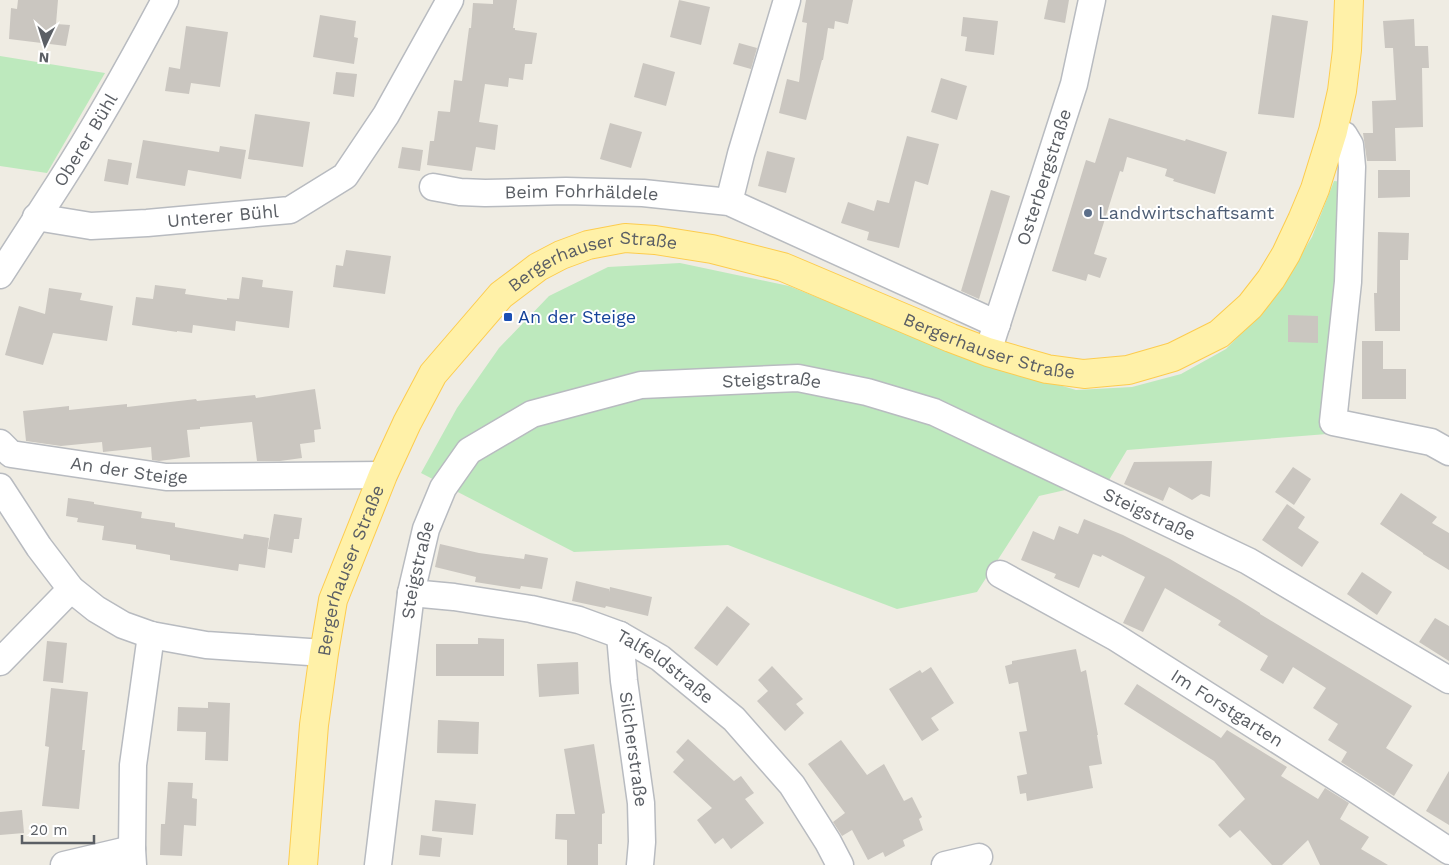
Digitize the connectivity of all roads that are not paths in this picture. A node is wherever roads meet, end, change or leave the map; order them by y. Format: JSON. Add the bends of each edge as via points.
{"nodes":[{"id":1,"x":165,"y":0,"type":"edge"},
{"id":2,"x":450,"y":0,"type":"edge"},
{"id":3,"x":787,"y":0,"type":"edge"},
{"id":4,"x":1092,"y":0,"type":"edge"},
{"id":5,"x":1349,"y":0,"type":"edge"},
{"id":6,"x":1333,"y":131,"type":"junction"},
{"id":7,"x":433,"y":187,"type":"dead end"},
{"id":8,"x":729,"y":202,"type":"junction"},
{"id":9,"x":36,"y":217,"type":"junction"},
{"id":10,"x":0,"y":275,"type":"edge"},
{"id":11,"x":998,"y":324,"type":"junction"},
{"id":12,"x":988,"y":352,"type":"junction"},
{"id":13,"x":0,"y":443,"type":"edge"},
{"id":14,"x":1449,"y":452,"type":"edge"},
{"id":15,"x":383,"y":475,"type":"junction"},
{"id":16,"x":3,"y":498,"type":"edge"},
{"id":17,"x":1000,"y":574,"type":"dead end"},
{"id":18,"x":71,"y":588,"type":"junction"},
{"id":19,"x":411,"y":593,"type":"junction"},
{"id":20,"x":151,"y":634,"type":"junction"},
{"id":21,"x":620,"y":635,"type":"junction"},
{"id":22,"x":324,"y":654,"type":"junction"},
{"id":23,"x":0,"y":662,"type":"edge"},
{"id":24,"x":1449,"y":680,"type":"edge"},
{"id":25,"x":1449,"y":851,"type":"edge"},
{"id":26,"x":132,"y":857,"type":"edge"},
{"id":27,"x":979,"y":857,"type":"dead end"},
{"id":28,"x":64,"y":865,"type":"edge"},
{"id":29,"x":303,"y":865,"type":"edge"},
{"id":30,"x":378,"y":865,"type":"edge"},
{"id":31,"x":640,"y":865,"type":"edge"},
{"id":32,"x":840,"y":865,"type":"edge"},
{"id":33,"x":945,"y":865,"type":"edge"}],
"edges":[{"from":1,"to":9,"type":"street","name":"Oberer Bühl","via":[[94,127]]},
{"from":2,"to":9,"type":"street","name":"Unterer Bühl","via":[[386,115],[345,176],[290,210],[91,226]]},
{"from":3,"to":8,"type":"street"},
{"from":4,"to":11,"type":"street","name":"Osterbergstraße","via":[[1074,84]]},
{"from":5,"to":6,"type":"main road","name":"Bergerhauser Straße","via":[[1342,91]]},
{"from":6,"to":12,"type":"main road","name":"Bergerhauser Straße","via":[[1314,189],[1286,254],[1250,306],[1219,334],[1173,357],[1128,370],[1084,374],[1047,369]]},
{"from":6,"to":14,"type":"street","via":[[1344,135],[1350,145],[1352,167],[1348,282],[1333,422],[1431,442]]},
{"from":7,"to":8,"type":"street","name":"Beim Fohrhäldele","via":[[485,193],[643,193]]},
{"from":8,"to":11,"type":"street","name":"Beim Fohrhäldele"},
{"from":9,"to":10,"type":"street","name":"Oberer Bühl"},
{"from":11,"to":12,"type":"street","name":"Osterbergstraße"},
{"from":12,"to":15,"type":"main road","name":"Bergerhauser Straße","via":[[783,267],[712,249],[655,240],[625,238],[588,245],[538,267],[501,295],[433,374]]},
{"from":13,"to":15,"type":"street","name":"An der Steige","via":[[11,454],[166,477]]},
{"from":15,"to":22,"type":"main road","name":"Bergerhauser Straße","via":[[333,600]]},
{"from":16,"to":18,"type":"street","name":"Bergerhauser Straße"},
{"from":17,"to":25,"type":"street","name":"Im Forstgarten","via":[[1115,637]]},
{"from":18,"to":20,"type":"street","name":"Bergerhauser Straße","via":[[122,625]]},
{"from":18,"to":23,"type":"street"},
{"from":19,"to":21,"type":"street","name":"Talfeldstraße","via":[[531,609],[579,620]]},
{"from":19,"to":24,"type":"street","name":"Steigstraße","via":[[426,529],[444,488],[469,450],[532,414],[641,385],[798,378],[867,392],[934,412],[1248,561]]},
{"from":19,"to":30,"type":"street","name":"Steigstraße"},
{"from":20,"to":22,"type":"street","name":"Bergerhauser Straße","via":[[206,645]]},
{"from":20,"to":26,"type":"street","via":[[133,765]]},
{"from":21,"to":31,"type":"street","name":"Silcherstraße","via":[[641,803]]},
{"from":21,"to":32,"type":"street","name":"Talfeldstraße","via":[[660,658],[734,719],[792,784]]},
{"from":22,"to":29,"type":"main road","via":[[314,725]]},
{"from":26,"to":28,"type":"street"},
{"from":27,"to":33,"type":"street"}]}
